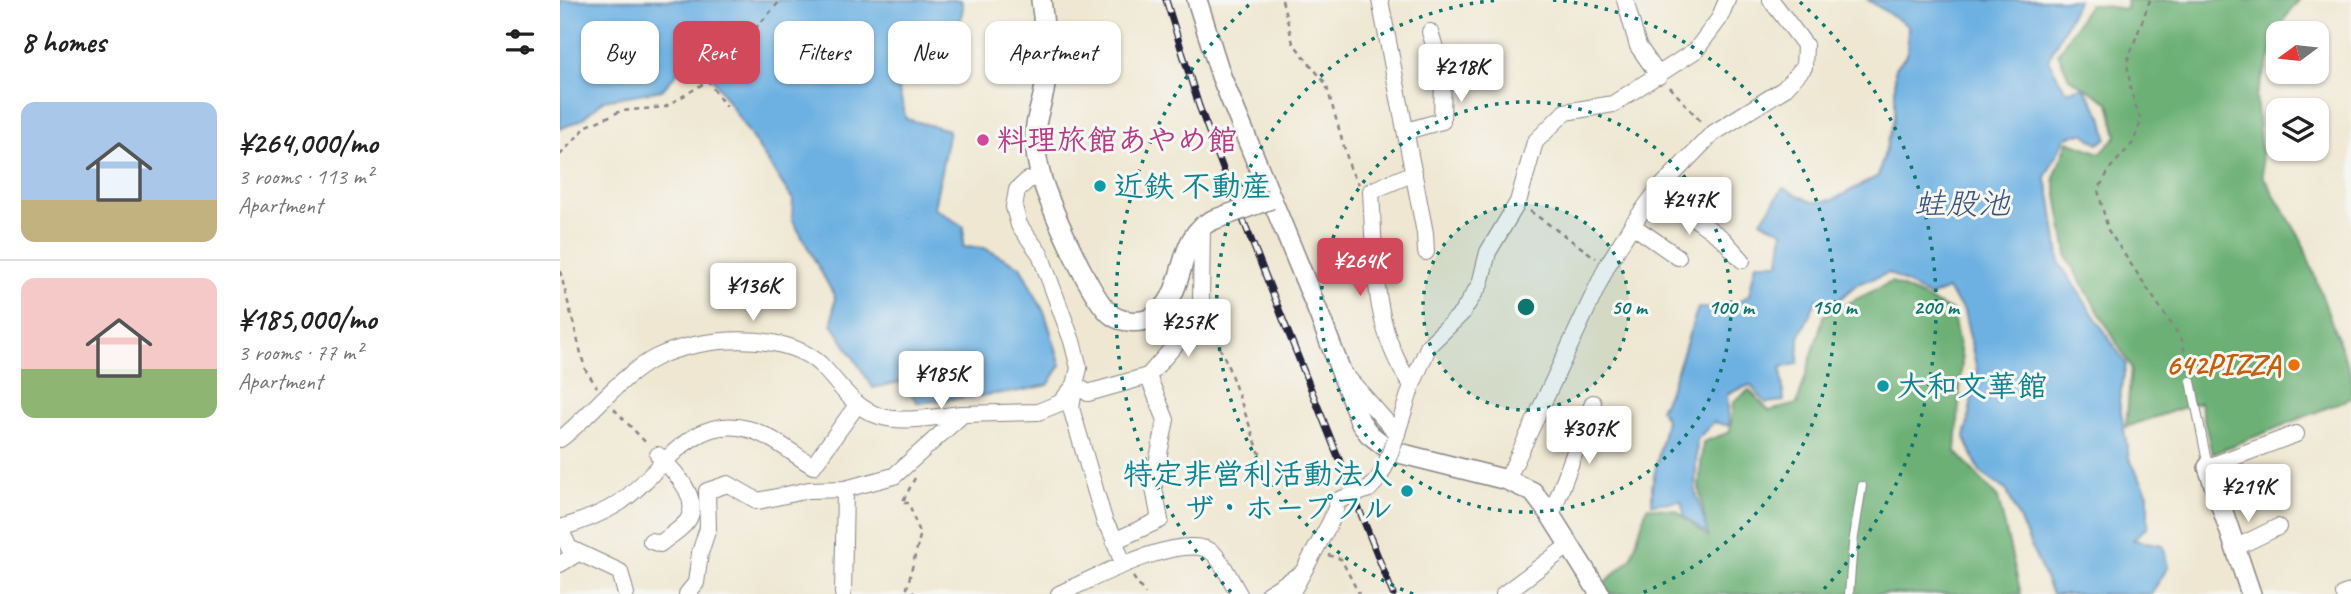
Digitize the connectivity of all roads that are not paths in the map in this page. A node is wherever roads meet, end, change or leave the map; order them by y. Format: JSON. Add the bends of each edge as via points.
{"nodes":[{"id":1,"x":1041,"y":0,"type":"edge"},
{"id":2,"x":1196,"y":0,"type":"edge"},
{"id":3,"x":1380,"y":0,"type":"edge"},
{"id":4,"x":1625,"y":0,"type":"edge"},
{"id":5,"x":1727,"y":0,"type":"edge"},
{"id":6,"x":1771,"y":0,"type":"edge"},
{"id":7,"x":1430,"y":32,"type":"dead end"},
{"id":8,"x":1659,"y":76,"type":"junction"},
{"id":9,"x":1406,"y":131,"type":"junction"},
{"id":10,"x":1413,"y":173,"type":"junction"},
{"id":11,"x":1042,"y":177,"type":"junction"},
{"id":12,"x":1657,"y":191,"type":"junction"},
{"id":13,"x":1271,"y":199,"type":"junction"},
{"id":14,"x":1208,"y":222,"type":"junction"},
{"id":15,"x":1632,"y":225,"type":"junction"},
{"id":16,"x":1426,"y":252,"type":"dead end"},
{"id":17,"x":1678,"y":257,"type":"dead end"},
{"id":18,"x":1742,"y":260,"type":"dead end"},
{"id":19,"x":1339,"y":367,"type":"junction"},
{"id":20,"x":1148,"y":376,"type":"junction"},
{"id":21,"x":2191,"y":381,"type":"road end"},
{"id":22,"x":1075,"y":385,"type":"junction"},
{"id":23,"x":1412,"y":385,"type":"junction"},
{"id":24,"x":1593,"y":403,"type":"dead end"},
{"id":25,"x":857,"y":405,"type":"junction"},
{"id":26,"x":963,"y":414,"type":"junction"},
{"id":27,"x":2296,"y":435,"type":"dead end"},
{"id":28,"x":1396,"y":436,"type":"junction"},
{"id":29,"x":560,"y":439,"type":"edge"},
{"id":30,"x":661,"y":458,"type":"junction"},
{"id":31,"x":2208,"y":467,"type":"junction"},
{"id":32,"x":1507,"y":480,"type":"junction"},
{"id":33,"x":1862,"y":486,"type":"dead end"},
{"id":34,"x":845,"y":489,"type":"junction"},
{"id":35,"x":1551,"y":516,"type":"junction"},
{"id":36,"x":2278,"y":527,"type":"dead end"},
{"id":37,"x":560,"y":528,"type":"edge"},
{"id":38,"x":650,"y":541,"type":"dead end"},
{"id":39,"x":1114,"y":541,"type":"junction"},
{"id":40,"x":1568,"y":546,"type":"junction"},
{"id":41,"x":2235,"y":548,"type":"junction"},
{"id":42,"x":578,"y":552,"type":"junction"},
{"id":43,"x":560,"y":564,"type":"edge"},
{"id":44,"x":1123,"y":564,"type":"junction"},
{"id":45,"x":1304,"y":572,"type":"junction"},
{"id":46,"x":2351,"y":592,"type":"edge"},
{"id":47,"x":626,"y":594,"type":"edge"},
{"id":48,"x":687,"y":594,"type":"edge"},
{"id":49,"x":843,"y":594,"type":"edge"},
{"id":50,"x":1059,"y":594,"type":"edge"},
{"id":51,"x":1240,"y":594,"type":"edge"},
{"id":52,"x":1268,"y":594,"type":"edge"},
{"id":53,"x":1291,"y":594,"type":"edge"},
{"id":54,"x":1504,"y":594,"type":"edge"},
{"id":55,"x":1600,"y":594,"type":"edge"},
{"id":56,"x":1849,"y":594,"type":"edge"},
{"id":57,"x":2251,"y":594,"type":"edge"},
{"id":58,"x":2344,"y":594,"type":"edge"}],
"edges":[{"from":1,"to":11,"type":"street","via":[[1045,87],[1035,134]]},
{"from":2,"to":13,"type":"street"},
{"from":3,"to":9,"type":"street"},
{"from":4,"to":8,"type":"street","via":[[1637,46]]},
{"from":5,"to":8,"type":"street","via":[[1696,50]]},
{"from":6,"to":12,"type":"street","via":[[1805,45],[1804,67],[1784,89],[1712,134]]},
{"from":7,"to":9,"type":"street","via":[[1443,73],[1443,121]]},
{"from":8,"to":23,"type":"street","via":[[1613,104],[1564,112],[1535,142],[1518,202],[1488,252],[1480,284],[1462,313],[1429,345]]},
{"from":9,"to":10,"type":"street"},
{"from":10,"to":16,"type":"street"},
{"from":10,"to":23,"type":"street","via":[[1371,191],[1384,329],[1399,368]]},
{"from":11,"to":14,"type":"street","via":[[1091,290],[1115,318],[1131,322],[1148,319],[1161,310],[1174,295],[1187,248]]},
{"from":11,"to":22,"type":"street","via":[[1028,180],[1017,190],[1014,207],[1019,225],[1040,254],[1072,341],[1079,368]]},
{"from":12,"to":15,"type":"street"},
{"from":12,"to":18,"type":"street","via":[[1723,239]]},
{"from":13,"to":14,"type":"street","bridge":true},
{"from":13,"to":19,"type":"street"},
{"from":14,"to":20,"type":"street","via":[[1201,305]]},
{"from":15,"to":17,"type":"street"},
{"from":15,"to":32,"type":"street","via":[[1608,266]]},
{"from":19,"to":28,"type":"street"},
{"from":19,"to":32,"type":"street","via":[[1360,421],[1380,444],[1391,451]]},
{"from":20,"to":22,"type":"street","via":[[1088,393]]},
{"from":20,"to":39,"type":"street","via":[[1166,420],[1153,483],[1160,520]]},
{"from":21,"to":31,"type":"lane"},
{"from":22,"to":26,"type":"street","via":[[1060,403],[1038,412]]},
{"from":22,"to":39,"type":"street","via":[[1071,408]]},
{"from":23,"to":28,"type":"street"},
{"from":24,"to":35,"type":"street"},
{"from":25,"to":26,"type":"street","via":[[879,416],[900,419]]},
{"from":25,"to":29,"type":"street","via":[[804,352],[757,341],[710,343],[679,349],[634,370]]},
{"from":25,"to":30,"type":"street","via":[[813,466],[747,428],[729,427],[705,431]]},
{"from":26,"to":34,"type":"street","via":[[894,476]]},
{"from":27,"to":31,"type":"street"},
{"from":28,"to":45,"type":"street","bridge":true,"via":[[1379,478],[1369,489],[1339,500]]},
{"from":30,"to":37,"type":"street","via":[[621,502],[595,517]]},
{"from":30,"to":38,"type":"street","via":[[687,490],[691,506],[689,519],[660,544]]},
{"from":31,"to":41,"type":"street"},
{"from":32,"to":35,"type":"street","via":[[1533,492]]},
{"from":33,"to":56,"type":"lane"},
{"from":34,"to":48,"type":"street","via":[[809,490],[758,501],[728,484],[707,491],[708,528],[696,583]]},
{"from":34,"to":49,"type":"street"},
{"from":35,"to":40,"type":"street"},
{"from":36,"to":41,"type":"street"},
{"from":37,"to":42,"type":"street","via":[[569,548]]},
{"from":39,"to":44,"type":"street"},
{"from":40,"to":54,"type":"street"},
{"from":40,"to":55,"type":"street"},
{"from":41,"to":57,"type":"street"},
{"from":42,"to":43,"type":"street"},
{"from":42,"to":47,"type":"street","via":[[620,572]]},
{"from":44,"to":50,"type":"street"},
{"from":44,"to":51,"type":"street","via":[[1193,546],[1213,552]]},
{"from":45,"to":52,"type":"street"},
{"from":45,"to":53,"type":"street"},
{"from":46,"to":58,"type":"street"}]}
